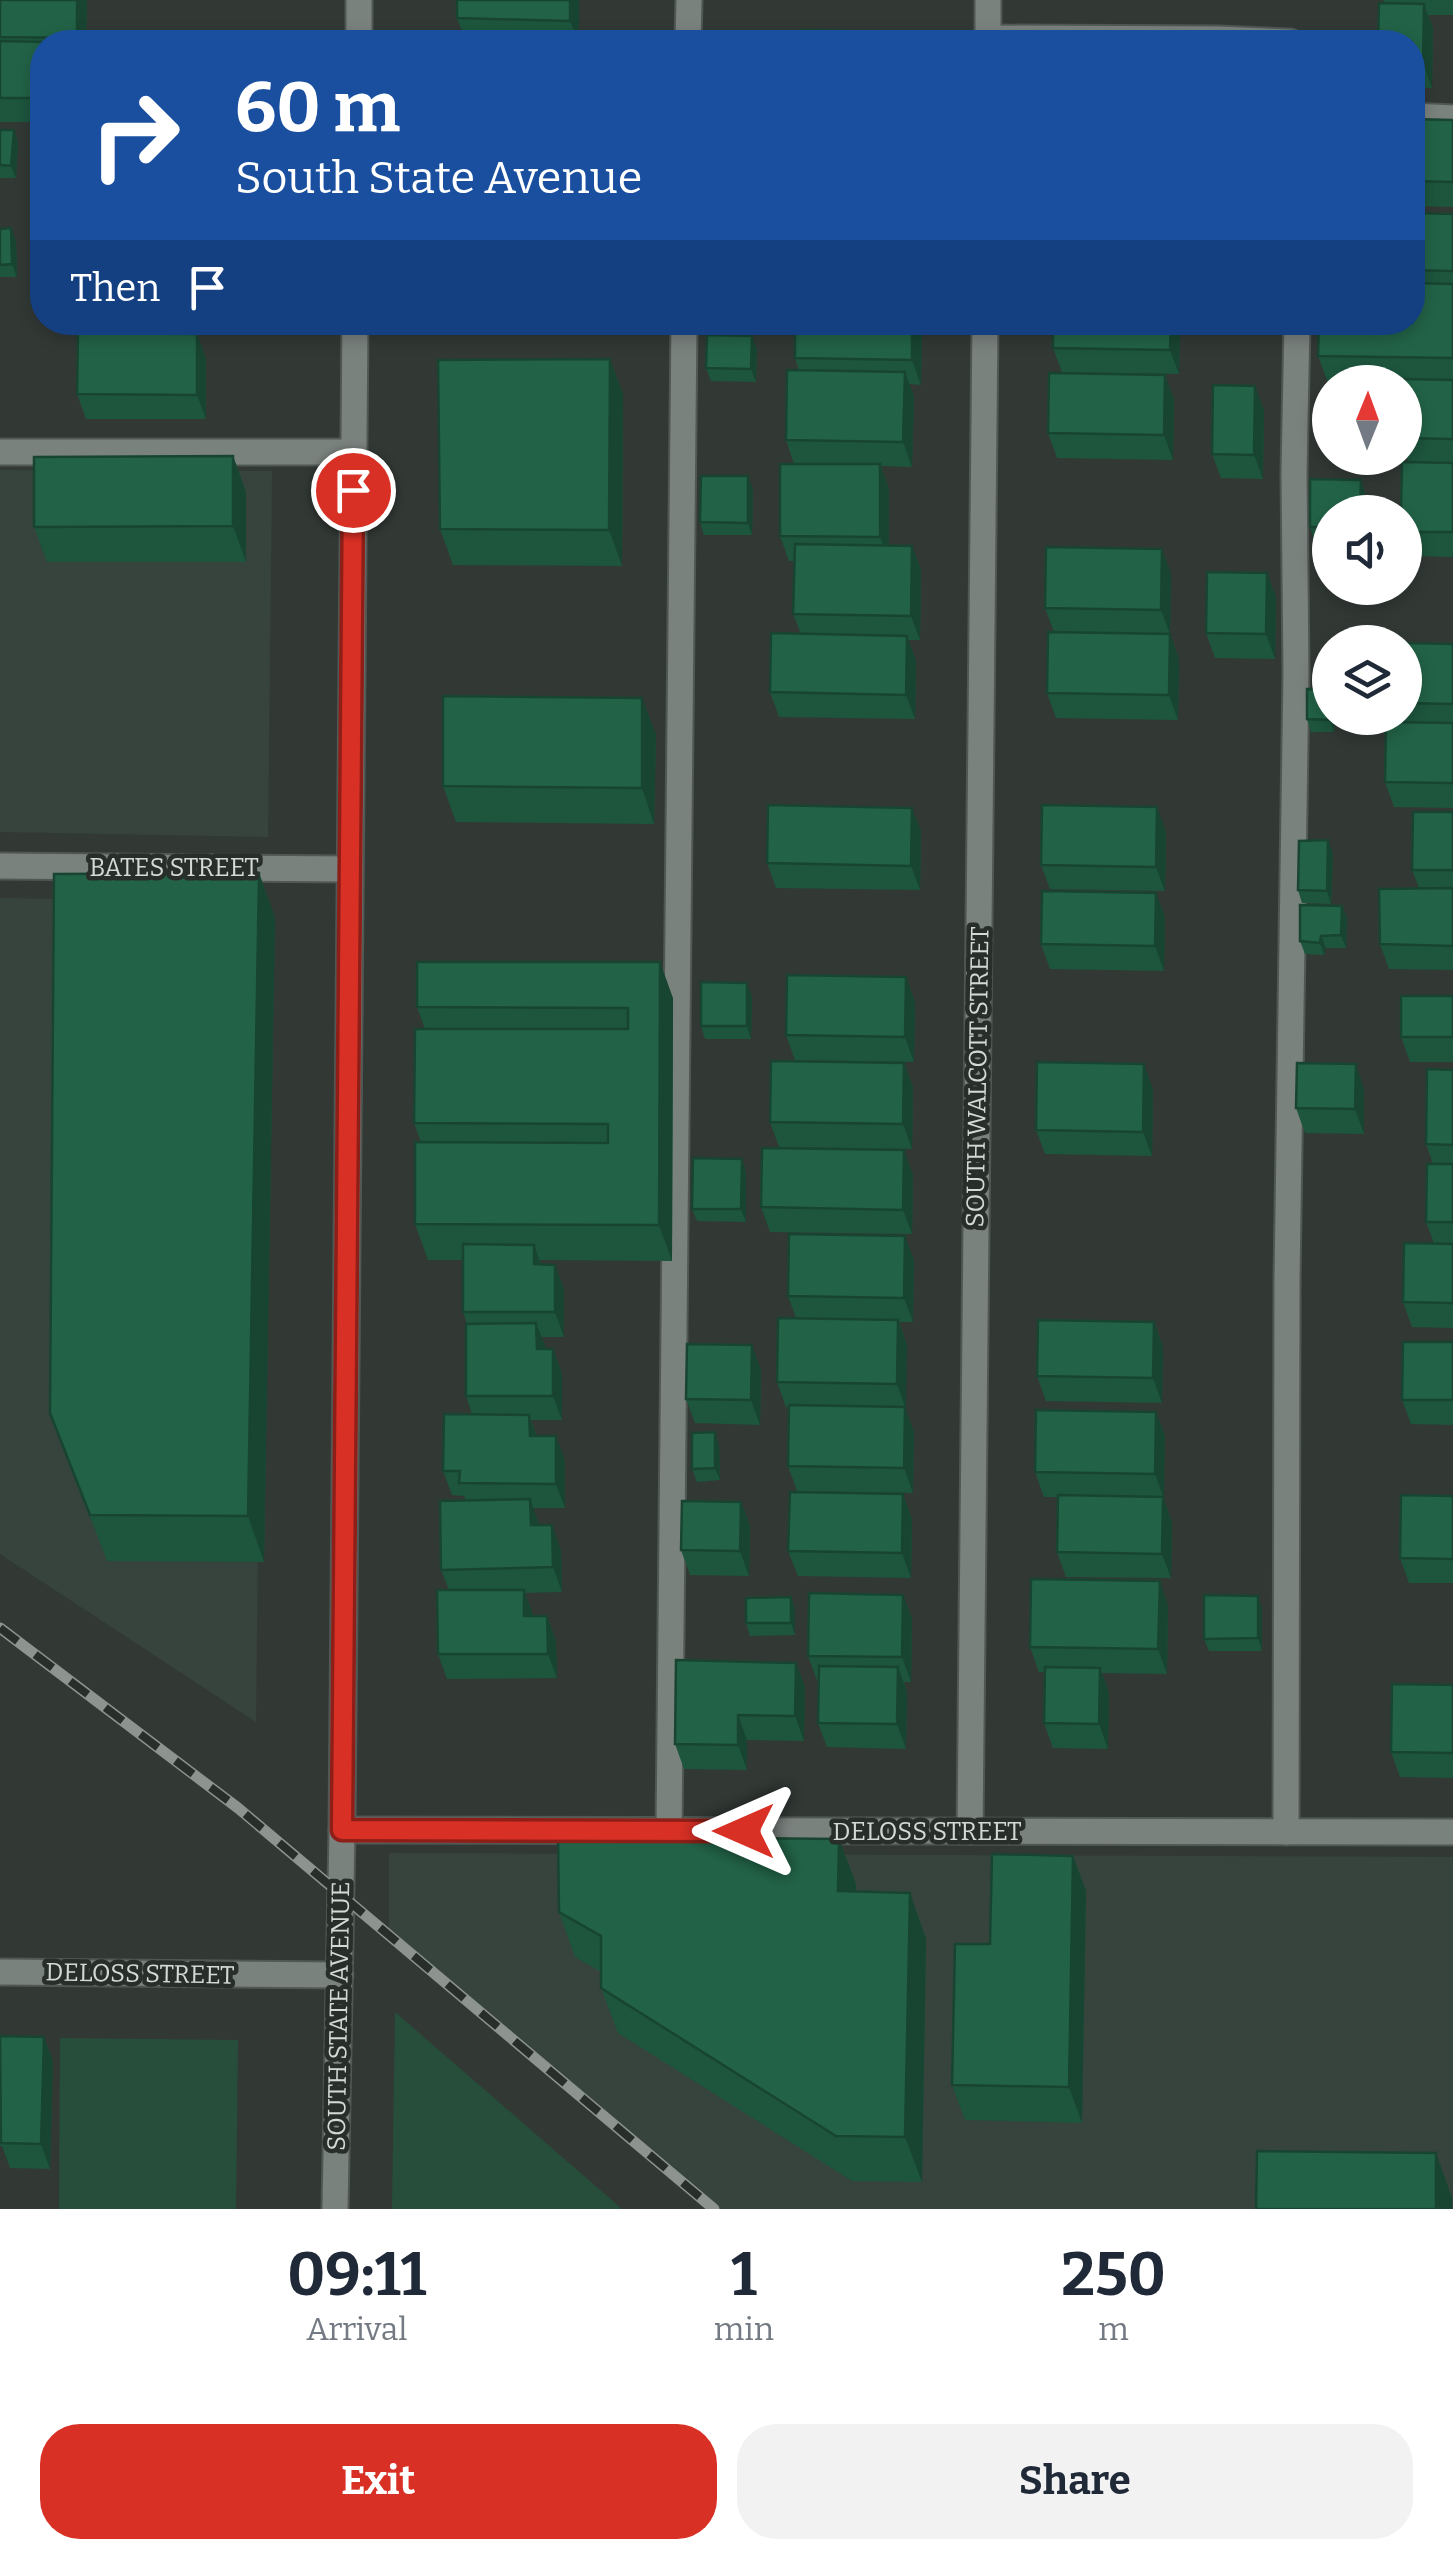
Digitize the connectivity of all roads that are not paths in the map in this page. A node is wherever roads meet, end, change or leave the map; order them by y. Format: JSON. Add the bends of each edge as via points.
{"nodes":[{"id":1,"x":359,"y":0,"type":"edge"},
{"id":2,"x":690,"y":0,"type":"edge"},
{"id":3,"x":988,"y":0,"type":"edge"},
{"id":4,"x":358,"y":30,"type":"edge"},
{"id":5,"x":689,"y":30,"type":"edge"},
{"id":6,"x":988,"y":30,"type":"edge"},
{"id":7,"x":1425,"y":117,"type":"edge"},
{"id":8,"x":1453,"y":118,"type":"edge"},
{"id":9,"x":355,"y":335,"type":"edge"},
{"id":10,"x":684,"y":335,"type":"edge"},
{"id":11,"x":985,"y":335,"type":"edge"},
{"id":12,"x":1297,"y":335,"type":"edge"},
{"id":13,"x":0,"y":452,"type":"edge"},
{"id":14,"x":354,"y":452,"type":"junction"},
{"id":15,"x":0,"y":866,"type":"edge"},
{"id":16,"x":349,"y":868,"type":"junction"},
{"id":17,"x":342,"y":1830,"type":"junction"},
{"id":18,"x":669,"y":1831,"type":"junction"},
{"id":19,"x":970,"y":1831,"type":"junction"},
{"id":20,"x":1286,"y":1832,"type":"junction"},
{"id":21,"x":1453,"y":1832,"type":"edge"},
{"id":22,"x":0,"y":1972,"type":"edge"},
{"id":23,"x":340,"y":1975,"type":"junction"},
{"id":24,"x":335,"y":2209,"type":"edge"}],
"edges":[{"from":1,"to":4,"type":"street"},
{"from":2,"to":5,"type":"street"},
{"from":3,"to":6,"type":"street"},
{"from":7,"to":8,"type":"street"},
{"from":9,"to":14,"type":"street","name":"SOUTH STATE AVENUE"},
{"from":10,"to":18,"type":"street"},
{"from":11,"to":19,"type":"street","name":"SOUTH WALCOTT STREET"},
{"from":12,"to":20,"type":"street"},
{"from":13,"to":14,"type":"street"},
{"from":14,"to":16,"type":"street","name":"SOUTH STATE AVENUE"},
{"from":15,"to":16,"type":"street","name":"BATES STREET"},
{"from":16,"to":17,"type":"street","name":"SOUTH STATE AVENUE"},
{"from":17,"to":18,"type":"street","name":"DELOSS STREET"},
{"from":17,"to":23,"type":"street","name":"SOUTH STATE AVENUE"},
{"from":18,"to":19,"type":"street","name":"DELOSS STREET"},
{"from":19,"to":20,"type":"street","name":"DELOSS STREET"},
{"from":20,"to":21,"type":"street","name":"DELOSS STREET"},
{"from":22,"to":23,"type":"street","name":"DELOSS STREET"},
{"from":23,"to":24,"type":"street","name":"SOUTH STATE AVENUE"}]}
